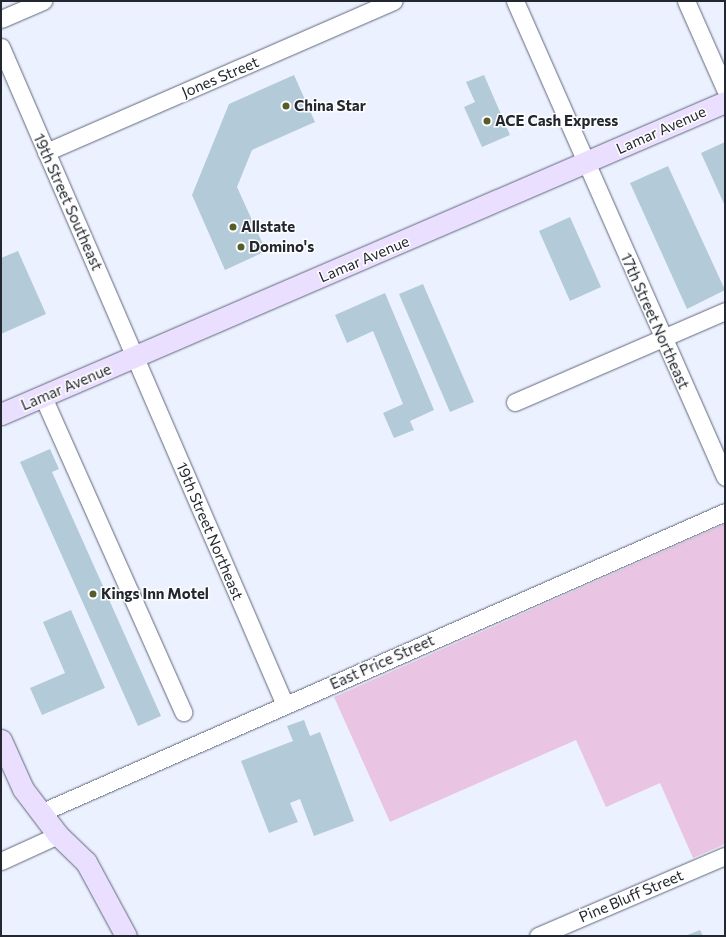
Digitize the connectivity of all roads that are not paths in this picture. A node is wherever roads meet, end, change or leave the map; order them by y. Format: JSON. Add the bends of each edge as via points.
{"nodes":[{"id":1,"x":43,"y":1,"type":"edge"},
{"id":2,"x":394,"y":1,"type":"edge"},
{"id":3,"x":515,"y":1,"type":"edge"},
{"id":4,"x":686,"y":1,"type":"edge"},
{"id":5,"x":1,"y":19,"type":"edge"},
{"id":6,"x":1,"y":47,"type":"edge"},
{"id":7,"x":725,"y":89,"type":"edge"},
{"id":8,"x":725,"y":102,"type":"edge"},
{"id":9,"x":46,"y":152,"type":"junction"},
{"id":10,"x":584,"y":164,"type":"junction"},
{"id":11,"x":725,"y":311,"type":"edge"},
{"id":12,"x":663,"y":338,"type":"junction"},
{"id":13,"x":136,"y":357,"type":"junction"},
{"id":14,"x":43,"y":397,"type":"junction"},
{"id":15,"x":515,"y":402,"type":"dead end"},
{"id":16,"x":1,"y":414,"type":"edge"},
{"id":17,"x":725,"y":477,"type":"edge"},
{"id":18,"x":725,"y":512,"type":"edge"},
{"id":19,"x":285,"y":705,"type":"junction"},
{"id":20,"x":183,"y":712,"type":"dead end"},
{"id":21,"x":1,"y":740,"type":"edge"},
{"id":22,"x":40,"y":812,"type":"junction"},
{"id":23,"x":58,"y":835,"type":"junction"},
{"id":24,"x":725,"y":856,"type":"edge"},
{"id":25,"x":1,"y":861,"type":"edge"},
{"id":26,"x":126,"y":936,"type":"edge"},
{"id":27,"x":538,"y":936,"type":"edge"}],
"edges":[{"from":1,"to":5,"type":"street"},
{"from":2,"to":9,"type":"street","name":"Jones Street"},
{"from":3,"to":10,"type":"street","name":"17th Street Northeast"},
{"from":4,"to":7,"type":"street"},
{"from":6,"to":9,"type":"street","name":"19th Street Southeast"},
{"from":8,"to":10,"type":"main road","name":"Lamar Avenue"},
{"from":9,"to":13,"type":"street","name":"19th Street Southeast"},
{"from":10,"to":12,"type":"street","name":"17th Street Northeast"},
{"from":10,"to":13,"type":"main road","name":"Lamar Avenue"},
{"from":11,"to":12,"type":"street"},
{"from":12,"to":15,"type":"street"},
{"from":12,"to":17,"type":"street","name":"17th Street Northeast"},
{"from":13,"to":14,"type":"main road","name":"Lamar Avenue"},
{"from":13,"to":19,"type":"street","name":"19th Street Northeast"},
{"from":14,"to":16,"type":"main road","name":"Lamar Avenue"},
{"from":14,"to":20,"type":"street"},
{"from":18,"to":19,"type":"street","name":"East Price Street"},
{"from":19,"to":22,"type":"street","name":"East Price Street"},
{"from":21,"to":22,"type":"main road","via":[[23,789]]},
{"from":22,"to":23,"type":"main road"},
{"from":23,"to":25,"type":"street"},
{"from":23,"to":26,"type":"main road","via":[[86,862]]},
{"from":24,"to":27,"type":"street","name":"Pine Bluff Street"}]}
